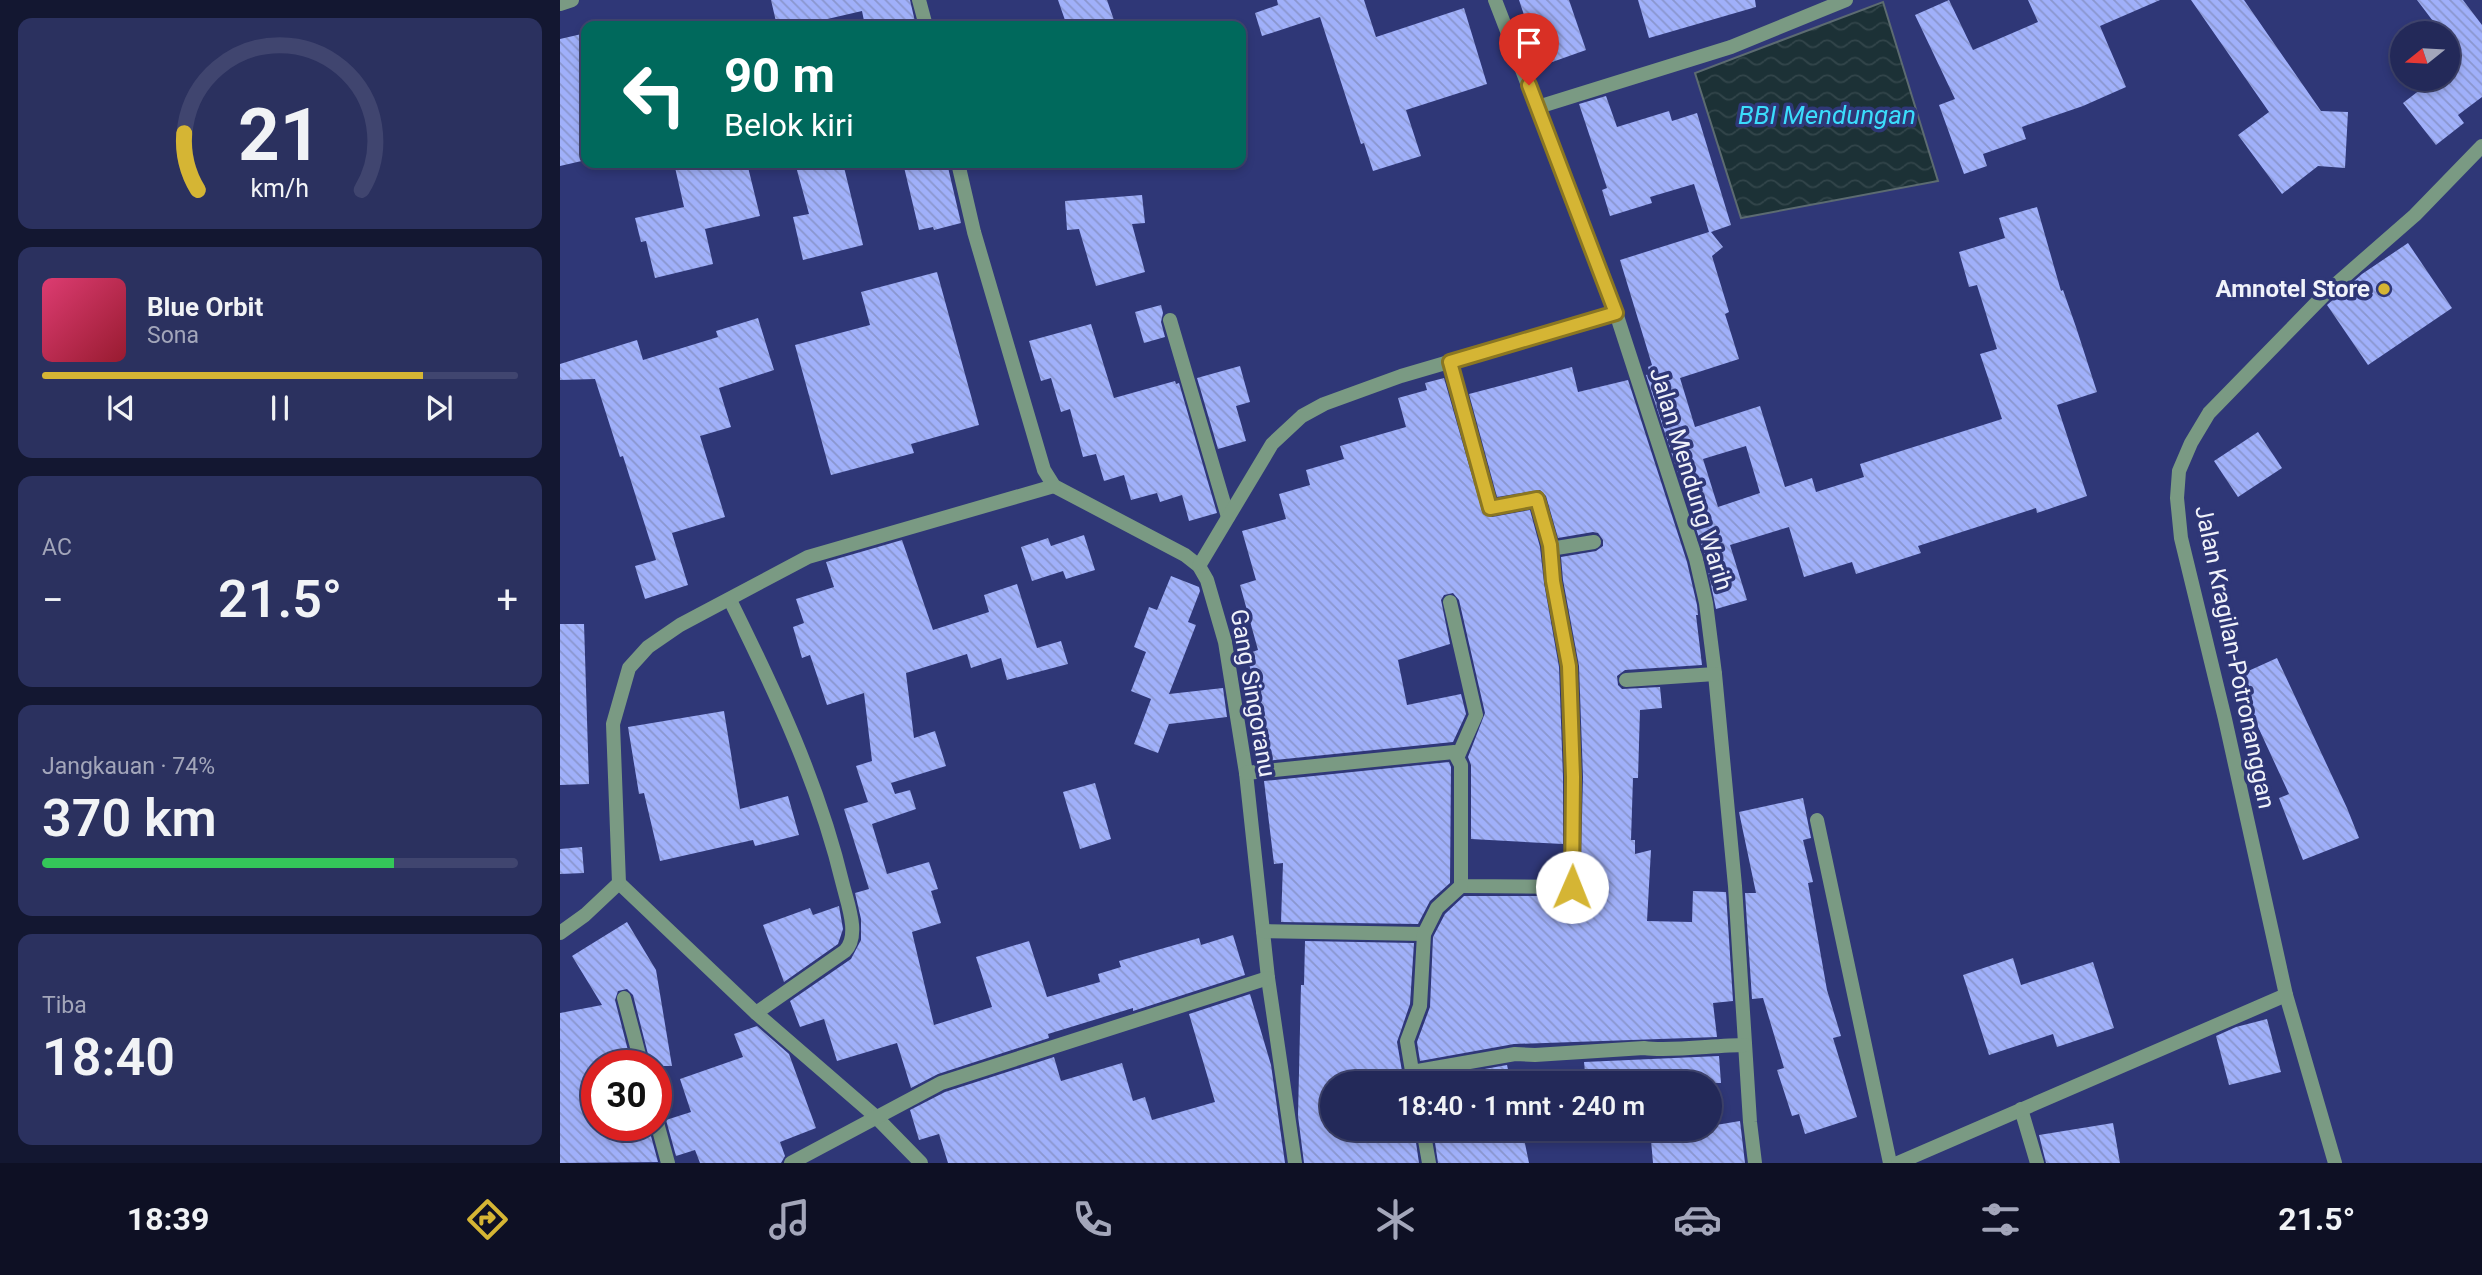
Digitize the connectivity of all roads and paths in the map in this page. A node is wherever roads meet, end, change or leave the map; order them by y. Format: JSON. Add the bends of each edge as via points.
{"nodes":[{"id":1,"x":572,"y":0,"type":"edge"},
{"id":2,"x":919,"y":0,"type":"edge"},
{"id":3,"x":1495,"y":0,"type":"edge"},
{"id":4,"x":1846,"y":0,"type":"edge"},
{"id":5,"x":560,"y":4,"type":"edge"},
{"id":6,"x":925,"y":21,"type":"edge"},
{"id":7,"x":1538,"y":107,"type":"junction"},
{"id":8,"x":2482,"y":146,"type":"edge"},
{"id":9,"x":959,"y":168,"type":"edge"},
{"id":10,"x":1616,"y":313,"type":"junction"},
{"id":11,"x":1170,"y":320,"type":"dead end"},
{"id":12,"x":1450,"y":362,"type":"junction"},
{"id":13,"x":1054,"y":486,"type":"junction"},
{"id":14,"x":1228,"y":517,"type":"junction"},
{"id":15,"x":1594,"y":542,"type":"dead end"},
{"id":16,"x":1550,"y":548,"type":"junction"},
{"id":17,"x":1199,"y":566,"type":"junction"},
{"id":18,"x":730,"y":600,"type":"junction"},
{"id":19,"x":1450,"y":602,"type":"dead end"},
{"id":20,"x":1715,"y":674,"type":"junction"},
{"id":21,"x":1626,"y":680,"type":"dead end"},
{"id":22,"x":1458,"y":756,"type":"junction"},
{"id":23,"x":1246,"y":773,"type":"junction"},
{"id":24,"x":1817,"y":820,"type":"dead end"},
{"id":25,"x":619,"y":883,"type":"junction"},
{"id":26,"x":1461,"y":886,"type":"junction"},
{"id":27,"x":1263,"y":931,"type":"junction"},
{"id":28,"x":560,"y":933,"type":"edge"},
{"id":29,"x":1424,"y":934,"type":"junction"},
{"id":30,"x":1268,"y":978,"type":"junction"},
{"id":31,"x":2286,"y":995,"type":"junction"},
{"id":32,"x":624,"y":998,"type":"dead end"},
{"id":33,"x":756,"y":1013,"type":"junction"},
{"id":34,"x":1745,"y":1045,"type":"junction"},
{"id":35,"x":638,"y":1050,"type":"edge"},
{"id":36,"x":1412,"y":1071,"type":"edge"},
{"id":37,"x":1443,"y":1071,"type":"edge"},
{"id":38,"x":2021,"y":1109,"type":"junction"},
{"id":39,"x":875,"y":1116,"type":"junction"},
{"id":40,"x":662,"y":1141,"type":"edge"},
{"id":41,"x":1425,"y":1141,"type":"edge"},
{"id":42,"x":668,"y":1163,"type":"edge"},
{"id":43,"x":791,"y":1163,"type":"edge"},
{"id":44,"x":921,"y":1163,"type":"edge"},
{"id":45,"x":1295,"y":1163,"type":"edge"},
{"id":46,"x":1429,"y":1163,"type":"edge"},
{"id":47,"x":1755,"y":1163,"type":"edge"},
{"id":48,"x":1890,"y":1163,"type":"edge"},
{"id":49,"x":1898,"y":1163,"type":"edge"},
{"id":50,"x":2037,"y":1163,"type":"edge"},
{"id":51,"x":2335,"y":1163,"type":"edge"}],
"edges":[{"from":1,"to":5,"type":"street"},
{"from":2,"to":6,"type":"street"},
{"from":3,"to":7,"type":"street","name":"Jalan Mendung Warih"},
{"from":4,"to":7,"type":"street","via":[[1731,47]]},
{"from":7,"to":10,"type":"street","name":"Jalan Mendung Warih"},
{"from":8,"to":31,"type":"street","name":"Jalan Kragilan-Potronanggan","via":[[2415,215],[2327,292],[2210,413],[2179,471],[2181,538]]},
{"from":9,"to":13,"type":"street","via":[[1044,470]]},
{"from":10,"to":12,"type":"street"},
{"from":10,"to":20,"type":"street","name":"Jalan Mendung Warih","via":[[1696,559]]},
{"from":11,"to":14,"type":"street"},
{"from":12,"to":14,"type":"street","via":[[1324,404],[1302,416],[1272,444]]},
{"from":12,"to":16,"type":"street","via":[[1490,508],[1537,499]]},
{"from":13,"to":17,"type":"street"},
{"from":13,"to":18,"type":"street","via":[[808,557]]},
{"from":14,"to":17,"type":"street"},
{"from":15,"to":16,"type":"street"},
{"from":16,"to":26,"type":"street","via":[[1569,666],[1572,887]]},
{"from":17,"to":23,"type":"street","name":"Gang Singoranu","via":[[1225,642]]},
{"from":18,"to":25,"type":"street","via":[[680,625],[648,647],[629,668],[613,724]]},
{"from":18,"to":33,"type":"street","via":[[773,686],[821,806],[853,938],[845,951]]},
{"from":19,"to":22,"type":"street","via":[[1476,715]]},
{"from":20,"to":21,"type":"street"},
{"from":20,"to":34,"type":"street","name":"Jalan Mendung Warih"},
{"from":22,"to":23,"type":"street","via":[[1454,752]]},
{"from":22,"to":26,"type":"street"},
{"from":23,"to":27,"type":"street","name":"Gang Singoranu"},
{"from":24,"to":48,"type":"street"},
{"from":25,"to":28,"type":"street"},
{"from":25,"to":33,"type":"street"},
{"from":26,"to":29,"type":"street","via":[[1437,908]]},
{"from":27,"to":29,"type":"street"},
{"from":27,"to":30,"type":"street","name":"Gang Singoranu"},
{"from":29,"to":36,"type":"street","via":[[1420,1006],[1407,1041]]},
{"from":30,"to":39,"type":"street","via":[[941,1083]]},
{"from":30,"to":45,"type":"street","name":"Gang Singoranu"},
{"from":31,"to":38,"type":"street"},
{"from":31,"to":51,"type":"street","name":"Jalan Kragilan-Potronanggan"},
{"from":32,"to":35,"type":"street"},
{"from":33,"to":39,"type":"street"},
{"from":34,"to":37,"type":"street","via":[[1515,1054]]},
{"from":34,"to":47,"type":"street","name":"Jalan Mendung Warih"},
{"from":38,"to":49,"type":"street"},
{"from":38,"to":50,"type":"street"},
{"from":39,"to":43,"type":"street"},
{"from":39,"to":44,"type":"street"},
{"from":40,"to":42,"type":"street"},
{"from":41,"to":46,"type":"street"}]}
